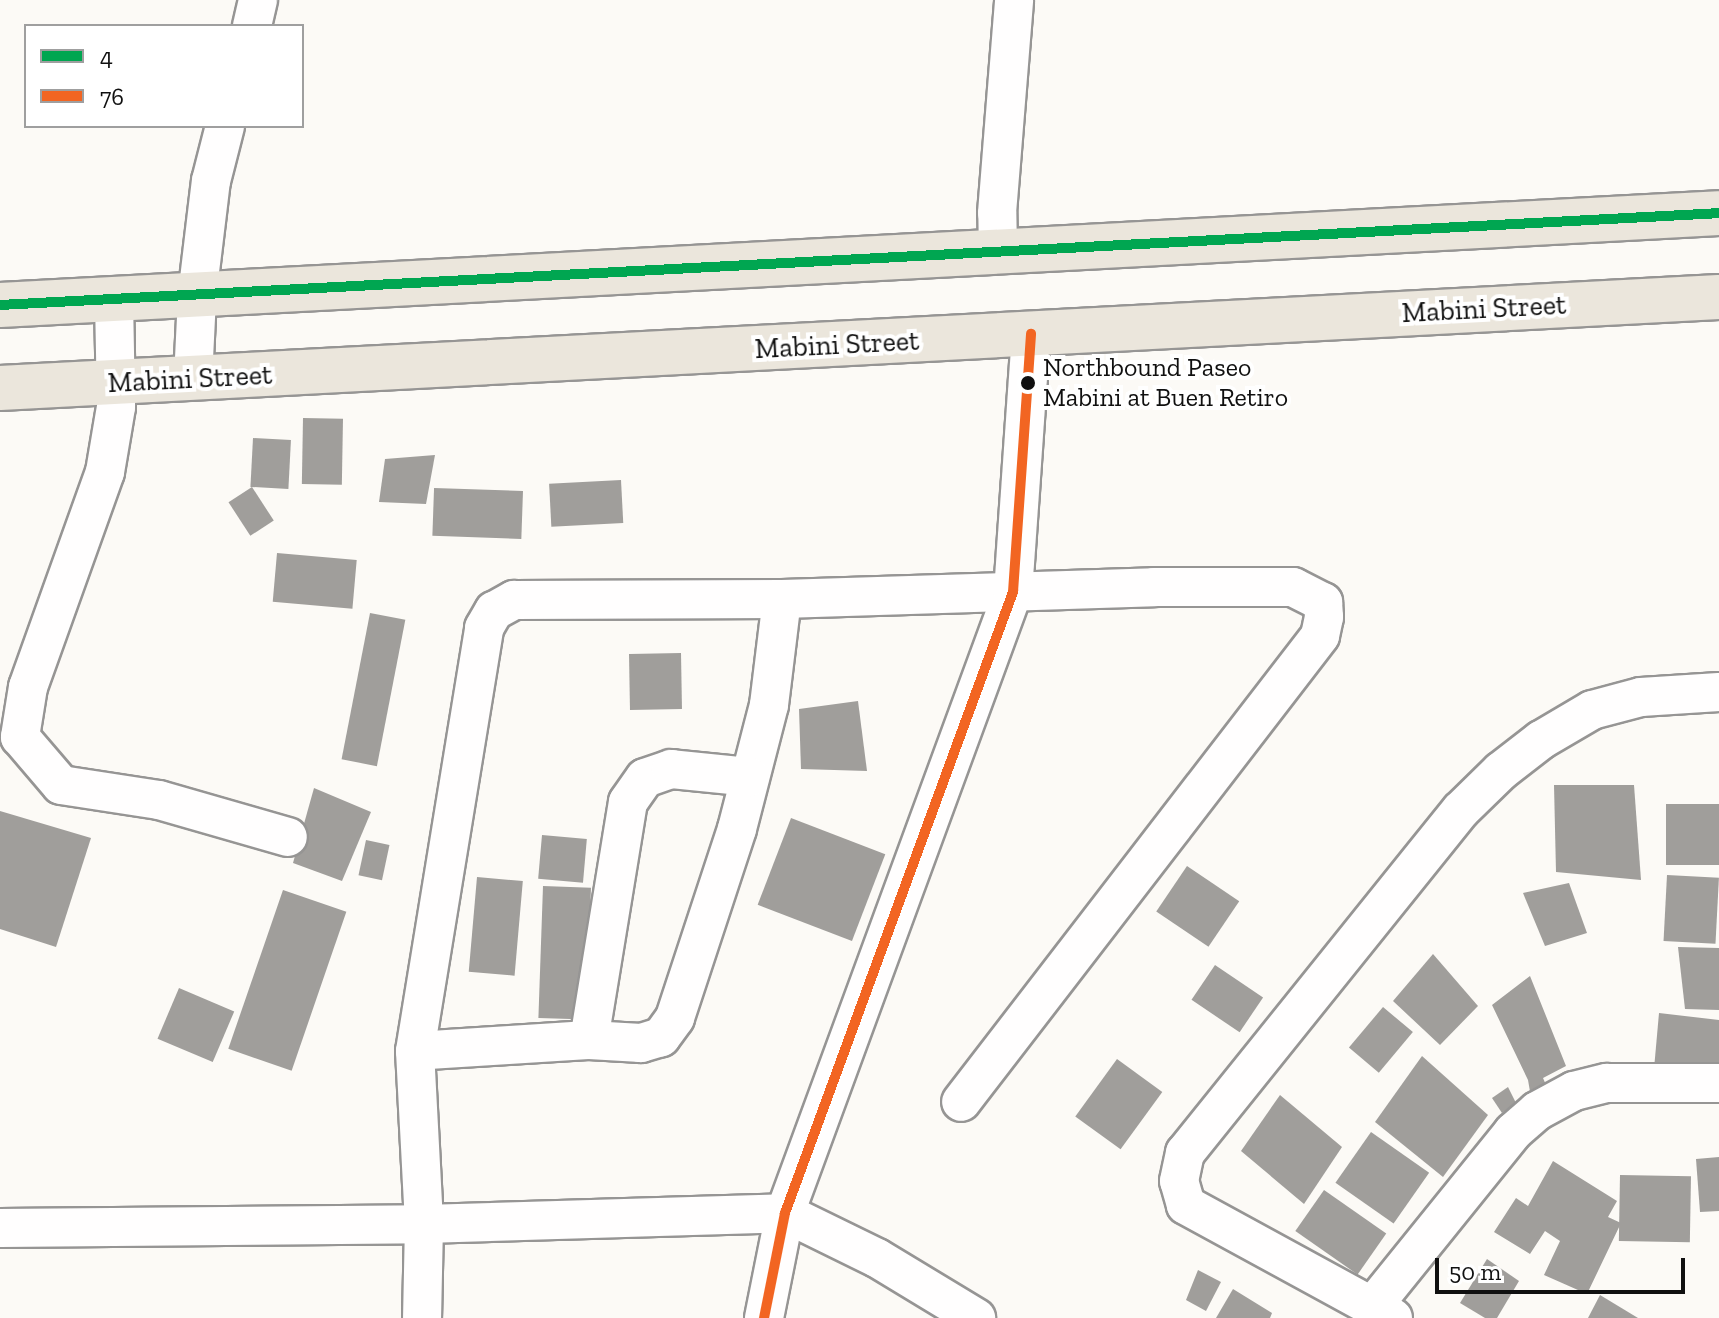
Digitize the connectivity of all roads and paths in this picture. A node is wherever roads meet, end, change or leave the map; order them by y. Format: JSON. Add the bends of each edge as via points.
{"nodes":[{"id":1,"x":258,"y":0,"type":"edge"},
{"id":2,"x":1014,"y":0,"type":"edge"},
{"id":3,"x":252,"y":24,"type":"edge"},
{"id":4,"x":224,"y":128,"type":"edge"},
{"id":5,"x":1719,"y":213,"type":"edge"},
{"id":6,"x":998,"y":252,"type":"junction"},
{"id":7,"x":197,"y":296,"type":"junction"},
{"id":8,"x":1719,"y":297,"type":"edge"},
{"id":9,"x":114,"y":300,"type":"junction"},
{"id":10,"x":0,"y":305,"type":"edge"},
{"id":11,"x":1031,"y":334,"type":"junction"},
{"id":12,"x":193,"y":379,"type":"junction"},
{"id":13,"x":114,"y":384,"type":"junction"},
{"id":14,"x":0,"y":388,"type":"edge"},
{"id":15,"x":1013,"y":592,"type":"junction"},
{"id":16,"x":782,"y":599,"type":"junction"},
{"id":17,"x":1719,"y":692,"type":"edge"},
{"id":18,"x":750,"y":777,"type":"junction"},
{"id":19,"x":288,"y":837,"type":"dead end"},
{"id":20,"x":589,"y":1040,"type":"junction"},
{"id":21,"x":415,"y":1051,"type":"junction"},
{"id":22,"x":1719,"y":1083,"type":"edge"},
{"id":23,"x":961,"y":1102,"type":"dead end"},
{"id":24,"x":785,"y":1213,"type":"junction"},
{"id":25,"x":424,"y":1224,"type":"junction"},
{"id":26,"x":0,"y":1228,"type":"edge"},
{"id":27,"x":1383,"y":1312,"type":"edge"},
{"id":28,"x":422,"y":1318,"type":"edge"},
{"id":29,"x":764,"y":1318,"type":"edge"},
{"id":30,"x":976,"y":1318,"type":"edge"}],
"edges":[{"from":1,"to":3,"type":"street"},
{"from":2,"to":6,"type":"street"},
{"from":4,"to":7,"type":"street","via":[[211,181]]},
{"from":5,"to":6,"type":"main road"},
{"from":6,"to":7,"type":"main road"},
{"from":7,"to":9,"type":"main road"},
{"from":7,"to":12,"type":"street"},
{"from":8,"to":11,"type":"main road","name":"Mabini Street"},
{"from":9,"to":10,"type":"main road"},
{"from":9,"to":13,"type":"street"},
{"from":11,"to":12,"type":"main road","name":"Mabini Street"},
{"from":11,"to":15,"type":"street"},
{"from":12,"to":13,"type":"main road","name":"Mabini Street"},
{"from":13,"to":14,"type":"main road","name":"Mabini Street"},
{"from":13,"to":19,"type":"street","via":[[116,407],[105,472],[28,687],[20,737],[61,785],[159,800]]},
{"from":15,"to":16,"type":"street"},
{"from":15,"to":23,"type":"street","via":[[1293,587],[1323,602],[1324,617],[1320,636]]},
{"from":15,"to":24,"type":"street"},
{"from":16,"to":18,"type":"street","via":[[769,705]]},
{"from":16,"to":21,"type":"street","via":[[547,598],[514,600],[494,611],[484,628]]},
{"from":17,"to":27,"type":"street","via":[[1641,697],[1592,710],[1501,771],[1461,810],[1185,1153],[1179,1181],[1186,1205]]},
{"from":18,"to":20,"type":"street","via":[[722,882],[675,1018],[661,1037],[641,1043]]},
{"from":18,"to":20,"type":"street","via":[[671,769],[645,778],[628,802]]},
{"from":20,"to":21,"type":"street"},
{"from":21,"to":25,"type":"street"},
{"from":22,"to":27,"type":"street","via":[[1607,1083],[1574,1091],[1537,1111],[1513,1132]]},
{"from":24,"to":25,"type":"street"},
{"from":24,"to":29,"type":"street"},
{"from":24,"to":30,"type":"street","via":[[877,1258]]},
{"from":25,"to":26,"type":"street"},
{"from":25,"to":28,"type":"street"}]}
